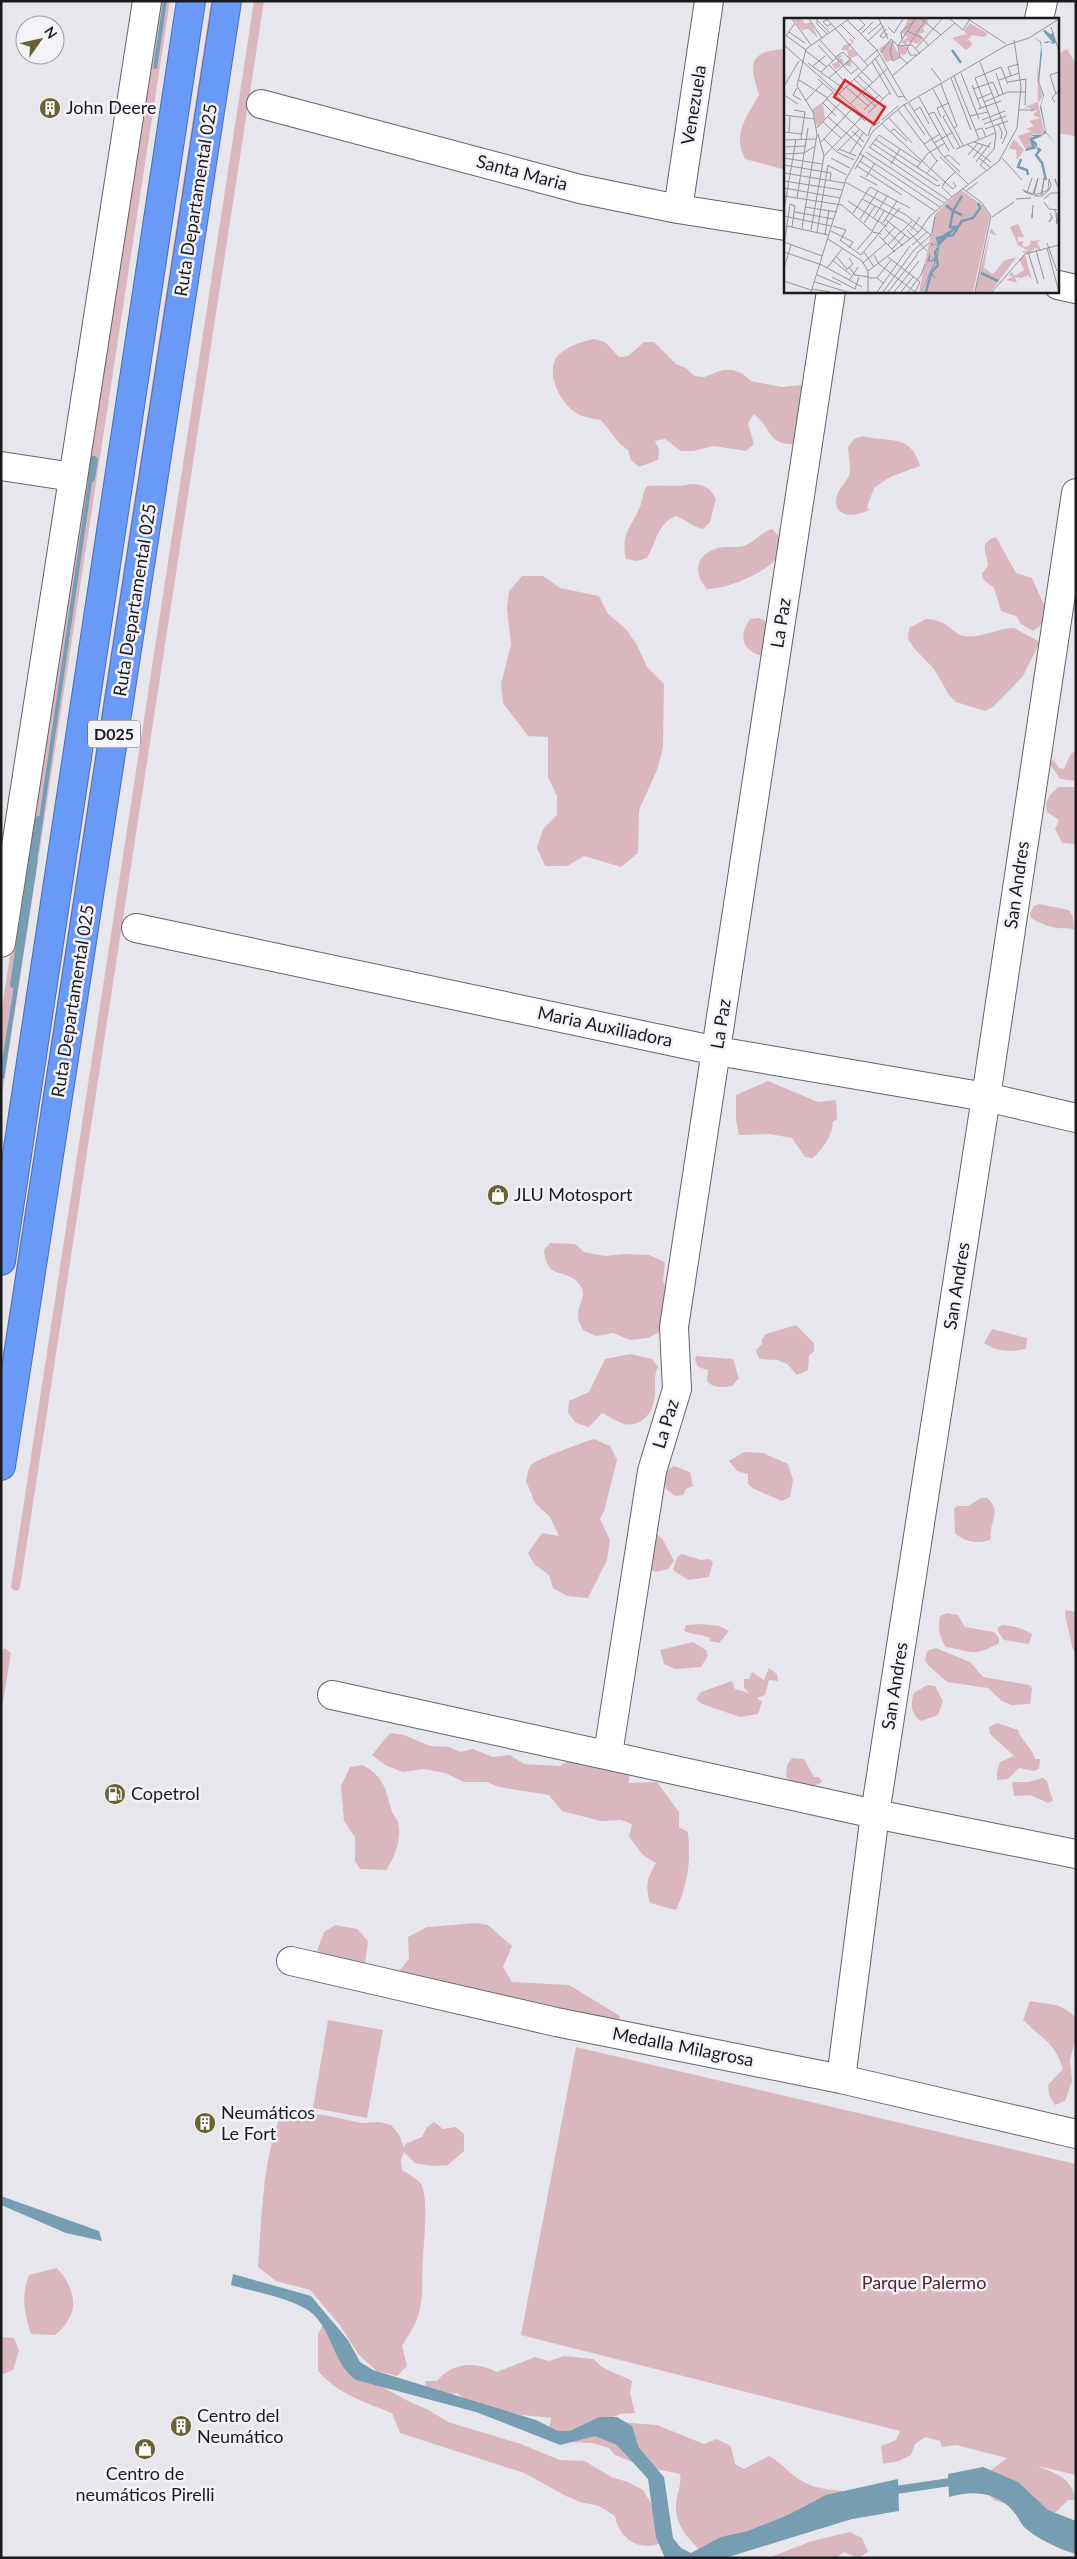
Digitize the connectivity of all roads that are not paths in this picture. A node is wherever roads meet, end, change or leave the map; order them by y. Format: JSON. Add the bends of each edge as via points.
{"nodes":[{"id":1,"x":147,"y":1,"type":"edge"},
{"id":2,"x":191,"y":1,"type":"edge"},
{"id":3,"x":227,"y":1,"type":"edge"},
{"id":4,"x":710,"y":1,"type":"edge"},
{"id":5,"x":1043,"y":1,"type":"edge"},
{"id":6,"x":1039,"y":18,"type":"edge"},
{"id":7,"x":262,"y":104,"type":"dead end"},
{"id":8,"x":678,"y":209,"type":"junction"},
{"id":9,"x":784,"y":226,"type":"edge"},
{"id":10,"x":1060,"y":285,"type":"edge"},
{"id":11,"x":1076,"y":289,"type":"edge"},
{"id":12,"x":831,"y":292,"type":"edge"},
{"id":13,"x":1,"y":466,"type":"edge"},
{"id":14,"x":73,"y":478,"type":"junction"},
{"id":15,"x":1076,"y":493,"type":"edge"},
{"id":16,"x":136,"y":928,"type":"dead end"},
{"id":17,"x":1,"y":943,"type":"edge"},
{"id":18,"x":717,"y":1051,"type":"junction"},
{"id":19,"x":986,"y":1098,"type":"junction"},
{"id":20,"x":1076,"y":1118,"type":"edge"},
{"id":21,"x":1,"y":1261,"type":"edge"},
{"id":22,"x":1,"y":1466,"type":"edge"},
{"id":23,"x":332,"y":1695,"type":"dead end"},
{"id":24,"x":608,"y":1754,"type":"junction"},
{"id":25,"x":875,"y":1814,"type":"junction"},
{"id":26,"x":1076,"y":1854,"type":"edge"},
{"id":27,"x":291,"y":1961,"type":"dead end"},
{"id":28,"x":841,"y":2079,"type":"junction"},
{"id":29,"x":1076,"y":2134,"type":"edge"}],
"edges":[{"from":1,"to":14,"type":"street"},
{"from":2,"to":21,"type":"highway","name":"Ruta Departamental 025","number":"D025"},
{"from":3,"to":22,"type":"highway","name":"Ruta Departamental 025","number":"D025"},
{"from":4,"to":8,"type":"street","name":"Venezuela"},
{"from":5,"to":6,"type":"street"},
{"from":7,"to":8,"type":"street","name":"Santa Maria","via":[[580,188]]},
{"from":8,"to":9,"type":"street","name":"Santa Maria"},
{"from":10,"to":11,"type":"street"},
{"from":12,"to":18,"type":"street","name":"La Paz"},
{"from":13,"to":14,"type":"street"},
{"from":14,"to":17,"type":"street"},
{"from":15,"to":19,"type":"street","name":"San Andres"},
{"from":16,"to":18,"type":"street","name":"Maria Auxiliadora"},
{"from":18,"to":19,"type":"street","name":"Maria Auxiliadora"},
{"from":18,"to":24,"type":"street","name":"La Paz","via":[[674,1326],[677,1389],[652,1471]]},
{"from":19,"to":20,"type":"street","name":"Maria Auxiliadora"},
{"from":19,"to":25,"type":"street","name":"San Andres"},
{"from":23,"to":24,"type":"street"},
{"from":24,"to":25,"type":"street"},
{"from":25,"to":26,"type":"street"},
{"from":25,"to":28,"type":"street","name":"San Andres"},
{"from":27,"to":28,"type":"street","name":"Medalla Milagrosa","via":[[556,2022]]},
{"from":28,"to":29,"type":"street","name":"Medalla Milagrosa"}]}
